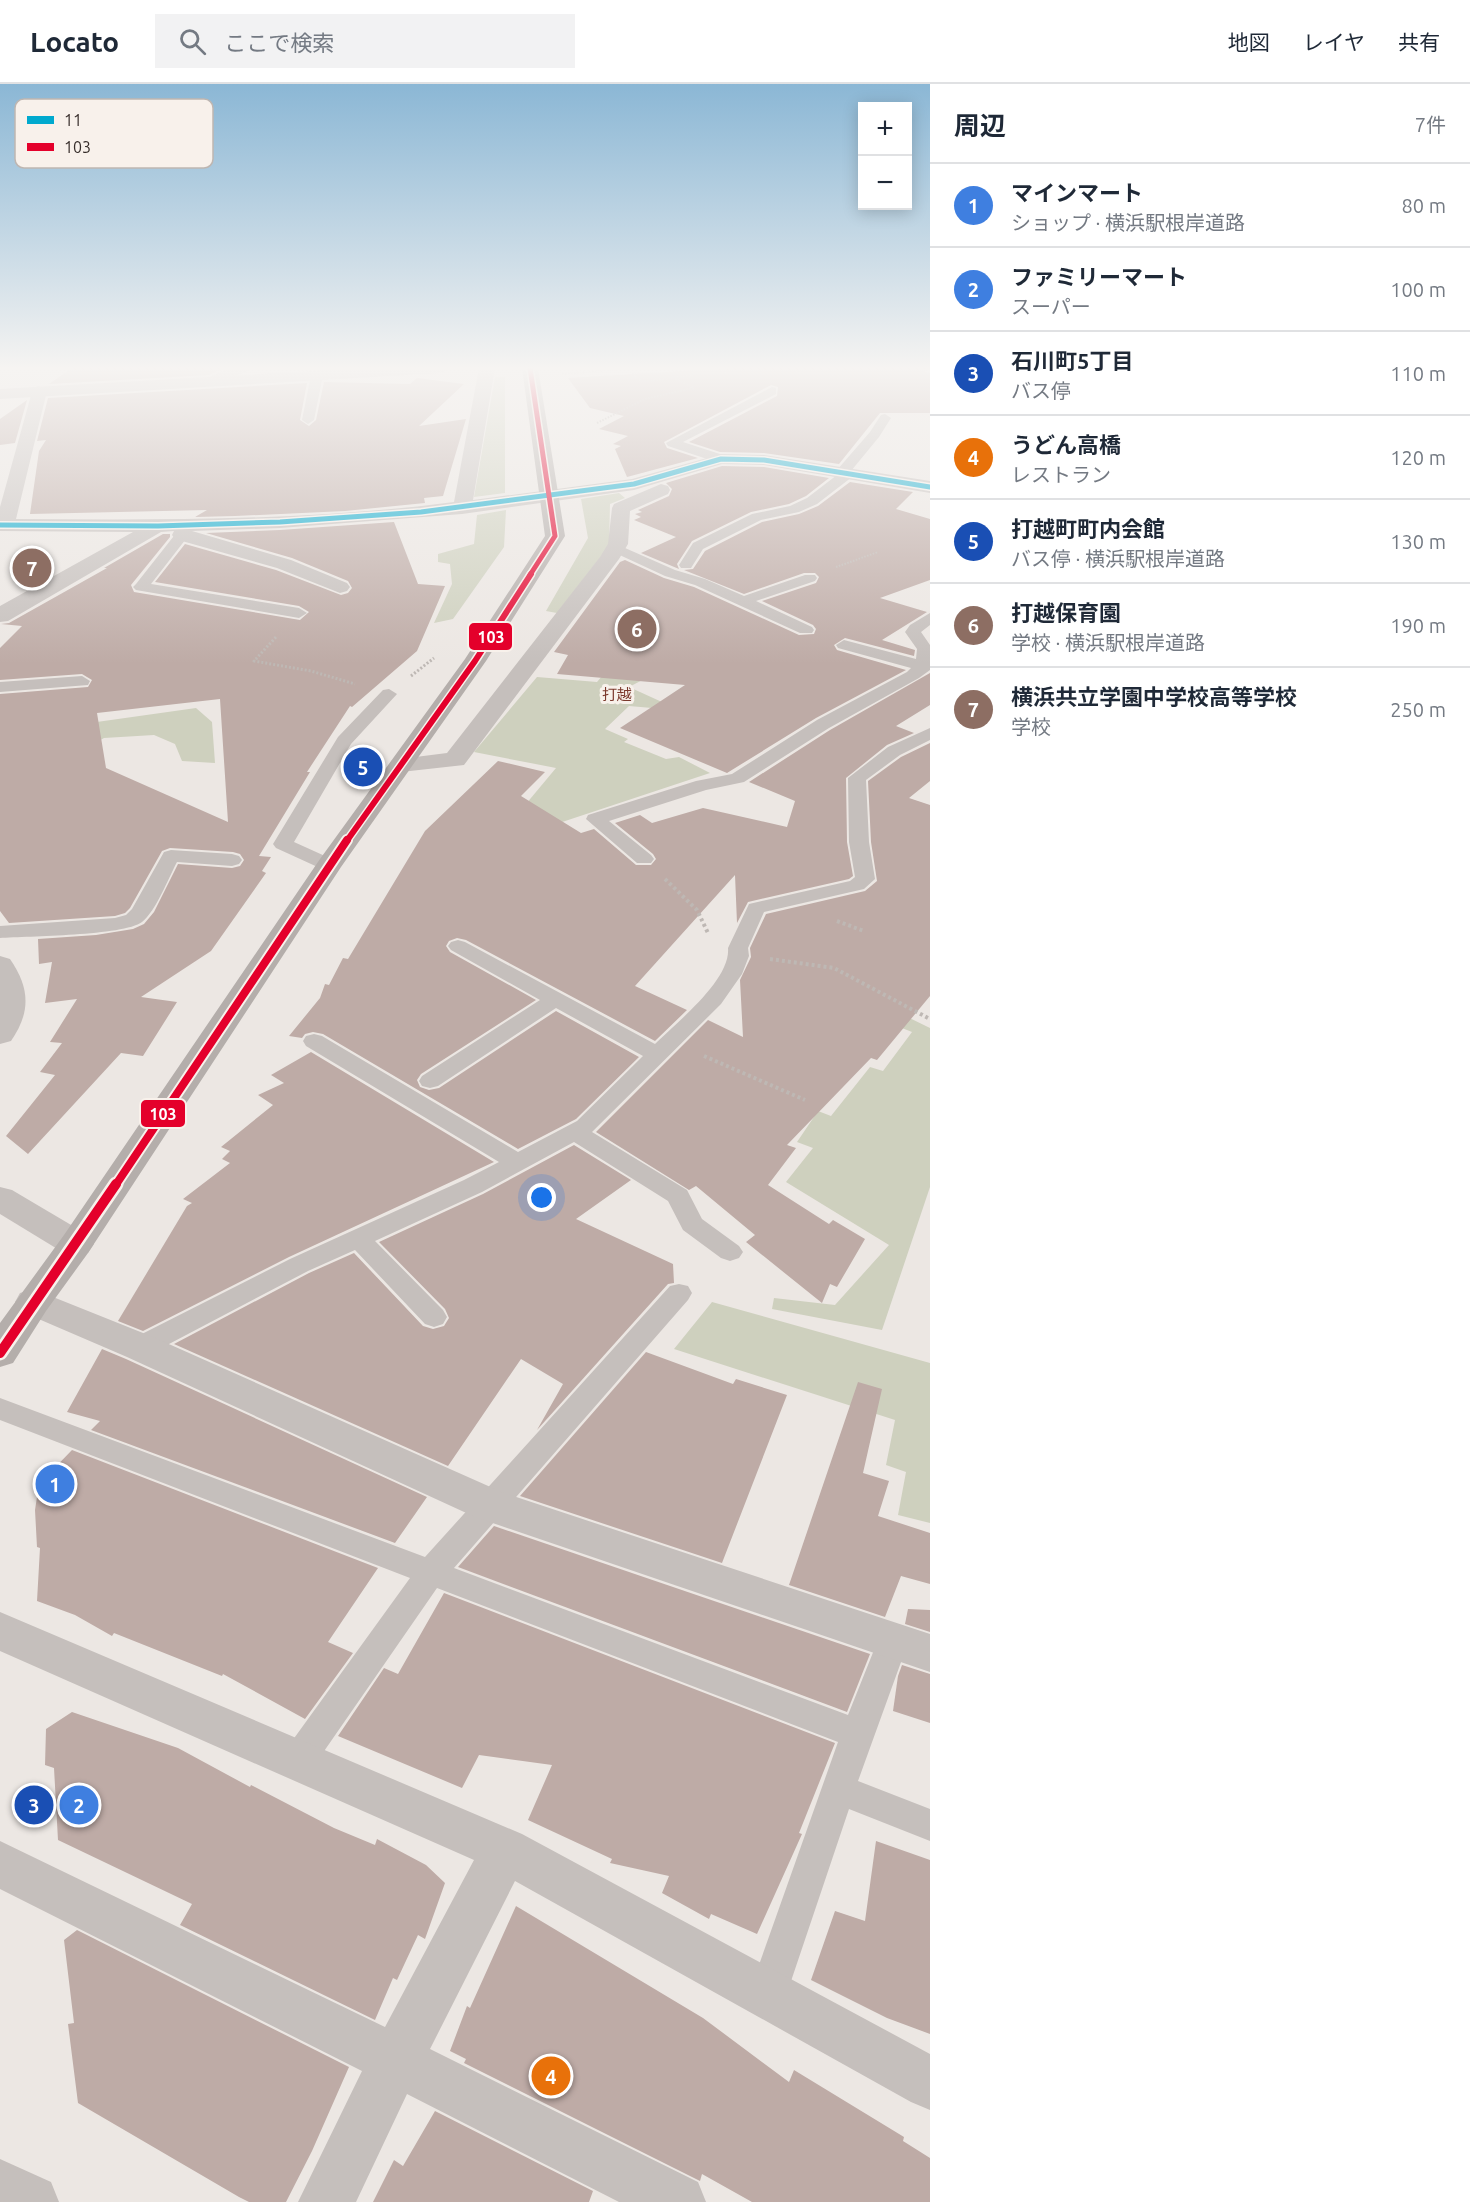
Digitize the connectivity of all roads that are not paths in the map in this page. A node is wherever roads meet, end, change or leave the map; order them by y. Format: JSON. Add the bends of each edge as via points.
{"nodes":[{"id":1,"x":18,"y":467,"type":"edge"},
{"id":2,"x":476,"y":467,"type":"edge"},
{"id":3,"x":545,"y":467,"type":"edge"},
{"id":4,"x":698,"y":467,"type":"edge"},
{"id":5,"x":711,"y":467,"type":"edge"},
{"id":6,"x":807,"y":467,"type":"edge"},
{"id":7,"x":850,"y":467,"type":"edge"},
{"id":8,"x":845,"y":473,"type":"junction"},
{"id":9,"x":930,"y":487,"type":"edge"},
{"id":10,"x":471,"y":507,"type":"junction"},
{"id":11,"x":2,"y":525,"type":"edge"},
{"id":12,"x":158,"y":526,"type":"junction"},
{"id":13,"x":183,"y":530,"type":"junction"},
{"id":14,"x":616,"y":548,"type":"junction"},
{"id":15,"x":686,"y":565,"type":"dead end"},
{"id":16,"x":810,"y":578,"type":"dead end"},
{"id":17,"x":340,"y":587,"type":"dead end"},
{"id":18,"x":743,"y":601,"type":"junction"},
{"id":19,"x":299,"y":613,"type":"dead end"},
{"id":20,"x":0,"y":616,"type":"edge"},
{"id":21,"x":930,"y":618,"type":"edge"},
{"id":22,"x":806,"y":630,"type":"dead end"},
{"id":23,"x":844,"y":645,"type":"dead end"},
{"id":24,"x":927,"y":665,"type":"edge"},
{"id":25,"x":82,"y":681,"type":"dead end"},
{"id":26,"x":0,"y":687,"type":"edge"},
{"id":27,"x":389,"y":694,"type":"dead end"},
{"id":28,"x":930,"y":733,"type":"edge"},
{"id":29,"x":909,"y":744,"type":"junction"},
{"id":30,"x":930,"y":751,"type":"edge"},
{"id":31,"x":401,"y":765,"type":"junction"},
{"id":32,"x":644,"y":859,"type":"road end"},
{"id":33,"x":232,"y":860,"type":"dead end"},
{"id":34,"x":329,"y":865,"type":"junction"},
{"id":35,"x":0,"y":932,"type":"edge"},
{"id":36,"x":458,"y":946,"type":"dead end"},
{"id":37,"x":0,"y":965,"type":"edge"},
{"id":38,"x":555,"y":999,"type":"junction"},
{"id":39,"x":0,"y":1035,"type":"edge"},
{"id":40,"x":314,"y":1041,"type":"dead end"},
{"id":41,"x":664,"y":1048,"type":"junction"},
{"id":42,"x":430,"y":1081,"type":"dead end"},
{"id":43,"x":575,"y":1132,"type":"junction"},
{"id":44,"x":518,"y":1162,"type":"junction"},
{"id":45,"x":0,"y":1198,"type":"edge"},
{"id":46,"x":358,"y":1238,"type":"junction"},
{"id":47,"x":76,"y":1244,"type":"junction"},
{"id":48,"x":730,"y":1252,"type":"dead end"},
{"id":49,"x":679,"y":1293,"type":"dead end"},
{"id":50,"x":33,"y":1302,"type":"junction"},
{"id":51,"x":434,"y":1317,"type":"dead end"},
{"id":52,"x":140,"y":1347,"type":"junction"},
{"id":53,"x":0,"y":1353,"type":"edge"},
{"id":54,"x":0,"y":1409,"type":"edge"},
{"id":55,"x":490,"y":1506,"type":"junction"},
{"id":56,"x":431,"y":1572,"type":"junction"},
{"id":57,"x":0,"y":1631,"type":"edge"},
{"id":58,"x":893,"y":1640,"type":"junction"},
{"id":59,"x":930,"y":1653,"type":"edge"},
{"id":60,"x":857,"y":1734,"type":"junction"},
{"id":61,"x":299,"y":1759,"type":"junction"},
{"id":62,"x":838,"y":1789,"type":"junction"},
{"id":63,"x":930,"y":1825,"type":"edge"},
{"id":64,"x":505,"y":1850,"type":"junction"},
{"id":65,"x":0,"y":1864,"type":"edge"},
{"id":66,"x":768,"y":1993,"type":"junction"},
{"id":67,"x":396,"y":2060,"type":"junction"},
{"id":68,"x":930,"y":2083,"type":"edge"},
{"id":69,"x":0,"y":2187,"type":"edge"},
{"id":70,"x":31,"y":2202,"type":"edge"},
{"id":71,"x":326,"y":2202,"type":"edge"},
{"id":72,"x":678,"y":2202,"type":"edge"}],
"edges":[{"from":1,"to":11,"type":"street"},
{"from":2,"to":10,"type":"street"},
{"from":3,"to":31,"type":"main road","via":[[555,536],[475,661]]},
{"from":4,"to":10,"type":"street","via":[[648,480]]},
{"from":5,"to":14,"type":"street","via":[[621,508]]},
{"from":6,"to":8,"type":"street"},
{"from":7,"to":8,"type":"lane"},
{"from":8,"to":9,"type":"street"},
{"from":8,"to":15,"type":"lane","via":[[812,501],[757,517],[698,546]]},
{"from":10,"to":13,"type":"street"},
{"from":11,"to":12,"type":"street"},
{"from":12,"to":13,"type":"street"},
{"from":12,"to":20,"type":"street"},
{"from":13,"to":17,"type":"street"},
{"from":13,"to":19,"type":"lane","via":[[141,587]]},
{"from":14,"to":18,"type":"lane"},
{"from":14,"to":31,"type":"street","via":[[455,760]]},
{"from":16,"to":18,"type":"lane"},
{"from":18,"to":22,"type":"lane"},
{"from":21,"to":24,"type":"lane","via":[[914,632],[925,649]]},
{"from":23,"to":24,"type":"lane"},
{"from":24,"to":32,"type":"lane","via":[[738,778],[702,785],[595,819]]},
{"from":25,"to":26,"type":"lane"},
{"from":27,"to":34,"type":"lane","via":[[344,741],[283,844]]},
{"from":28,"to":29,"type":"lane"},
{"from":29,"to":30,"type":"lane"},
{"from":29,"to":41,"type":"lane","via":[[857,778],[865,879],[857,885],[756,908],[731,974],[713,999]]},
{"from":31,"to":34,"type":"main road"},
{"from":33,"to":35,"type":"lane","via":[[171,856],[133,919],[116,924]]},
{"from":34,"to":47,"type":"main road"},
{"from":36,"to":38,"type":"lane"},
{"from":37,"to":39,"type":"street","via":[[10,978],[13,1000]]},
{"from":38,"to":41,"type":"lane"},
{"from":38,"to":42,"type":"lane"},
{"from":40,"to":44,"type":"lane"},
{"from":41,"to":43,"type":"lane"},
{"from":43,"to":44,"type":"lane"},
{"from":43,"to":48,"type":"lane","via":[[678,1196],[692,1224]]},
{"from":44,"to":46,"type":"lane"},
{"from":45,"to":47,"type":"street"},
{"from":46,"to":51,"type":"lane"},
{"from":46,"to":52,"type":"lane"},
{"from":47,"to":50,"type":"main road"},
{"from":49,"to":55,"type":"lane"},
{"from":50,"to":52,"type":"street"},
{"from":50,"to":53,"type":"main road"},
{"from":52,"to":55,"type":"street"},
{"from":54,"to":56,"type":"lane"},
{"from":55,"to":56,"type":"lane"},
{"from":55,"to":58,"type":"street"},
{"from":56,"to":60,"type":"lane"},
{"from":56,"to":61,"type":"lane"},
{"from":57,"to":61,"type":"street"},
{"from":58,"to":59,"type":"street"},
{"from":58,"to":60,"type":"lane"},
{"from":60,"to":62,"type":"lane"},
{"from":61,"to":64,"type":"street"},
{"from":62,"to":63,"type":"lane"},
{"from":62,"to":66,"type":"lane"},
{"from":64,"to":66,"type":"street"},
{"from":64,"to":67,"type":"street"},
{"from":65,"to":67,"type":"street"},
{"from":66,"to":68,"type":"street"},
{"from":67,"to":71,"type":"street"},
{"from":67,"to":72,"type":"street"},
{"from":69,"to":70,"type":"street"}]}
